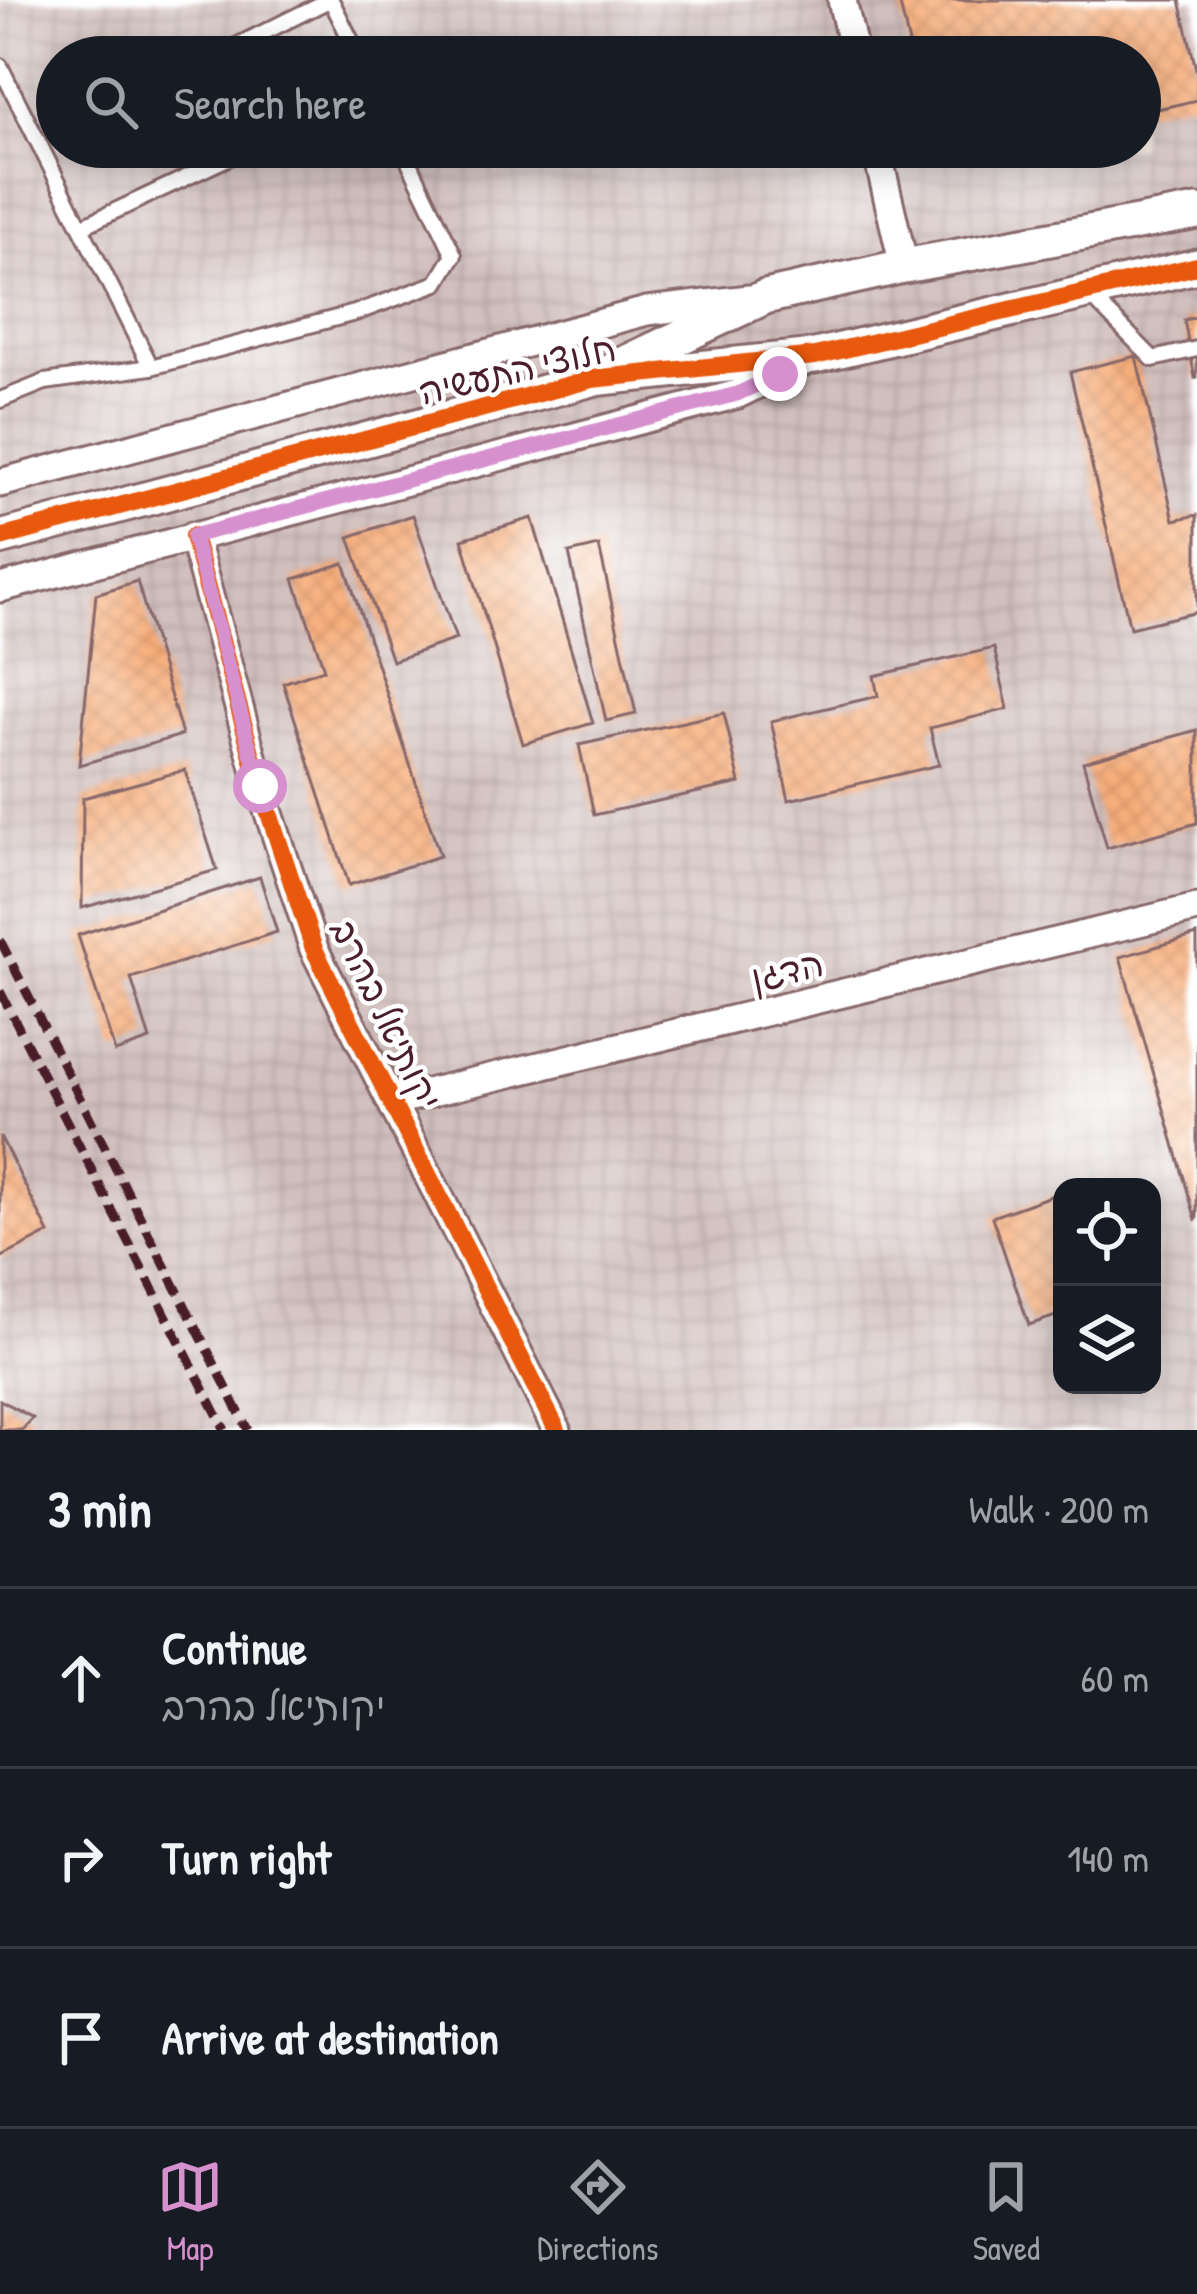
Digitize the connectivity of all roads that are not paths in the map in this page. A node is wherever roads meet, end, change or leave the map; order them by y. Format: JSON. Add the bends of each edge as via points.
{"nodes":[{"id":1,"x":330,"y":0,"type":"edge"},
{"id":2,"x":842,"y":0,"type":"edge"},
{"id":3,"x":257,"y":36,"type":"edge"},
{"id":4,"x":348,"y":36,"type":"edge"},
{"id":5,"x":851,"y":36,"type":"edge"},
{"id":6,"x":0,"y":66,"type":"edge"},
{"id":7,"x":36,"y":138,"type":"edge"},
{"id":8,"x":51,"y":168,"type":"edge"},
{"id":9,"x":206,"y":168,"type":"edge"},
{"id":10,"x":412,"y":168,"type":"edge"},
{"id":11,"x":881,"y":168,"type":"edge"},
{"id":12,"x":1197,"y":212,"type":"edge"},
{"id":13,"x":81,"y":227,"type":"junction"},
{"id":14,"x":904,"y":266,"type":"junction"},
{"id":15,"x":1197,"y":266,"type":"edge"},
{"id":16,"x":1085,"y":289,"type":"junction"},
{"id":17,"x":765,"y":297,"type":"junction"},
{"id":18,"x":1197,"y":349,"type":"edge"},
{"id":19,"x":815,"y":356,"type":"junction"},
{"id":20,"x":151,"y":367,"type":"junction"},
{"id":21,"x":592,"y":379,"type":"junction"},
{"id":22,"x":0,"y":400,"type":"edge"},
{"id":23,"x":0,"y":482,"type":"edge"},
{"id":24,"x":193,"y":536,"type":"junction"},
{"id":25,"x":0,"y":538,"type":"edge"},
{"id":26,"x":0,"y":588,"type":"edge"},
{"id":27,"x":1197,"y":908,"type":"edge"},
{"id":28,"x":394,"y":1101,"type":"junction"},
{"id":29,"x":557,"y":1430,"type":"edge"}],
"edges":[{"from":1,"to":3,"type":"lane"},
{"from":1,"to":4,"type":"lane"},
{"from":2,"to":5,"type":"street"},
{"from":6,"to":7,"type":"lane"},
{"from":8,"to":13,"type":"lane"},
{"from":9,"to":13,"type":"lane"},
{"from":10,"to":20,"type":"lane","via":[[454,255],[436,284]]},
{"from":11,"to":14,"type":"street"},
{"from":12,"to":14,"type":"street","name":"חלוצי התעשיה"},
{"from":13,"to":20,"type":"lane"},
{"from":14,"to":17,"type":"street","name":"חלוצי התעשיה"},
{"from":15,"to":16,"type":"street","name":"חלוצי התעשיה"},
{"from":16,"to":18,"type":"lane","via":[[1154,359]]},
{"from":16,"to":19,"type":"street","name":"חלוצי התעשיה"},
{"from":17,"to":21,"type":"street","name":"חלוצי התעשיה"},
{"from":17,"to":23,"type":"street","via":[[647,311]]},
{"from":19,"to":21,"type":"street","name":"חלוצי התעשיה"},
{"from":19,"to":24,"type":"street","via":[[737,394]]},
{"from":20,"to":22,"type":"lane","via":[[45,382]]},
{"from":21,"to":25,"type":"street","name":"חלוצי התעשיה"},
{"from":24,"to":26,"type":"street"},
{"from":24,"to":28,"type":"street","name":"יקותיאל בהרב","via":[[314,949]]},
{"from":27,"to":28,"type":"street","name":"הדגן"},
{"from":28,"to":29,"type":"street","name":"יקותיאל בהרב"}]}
